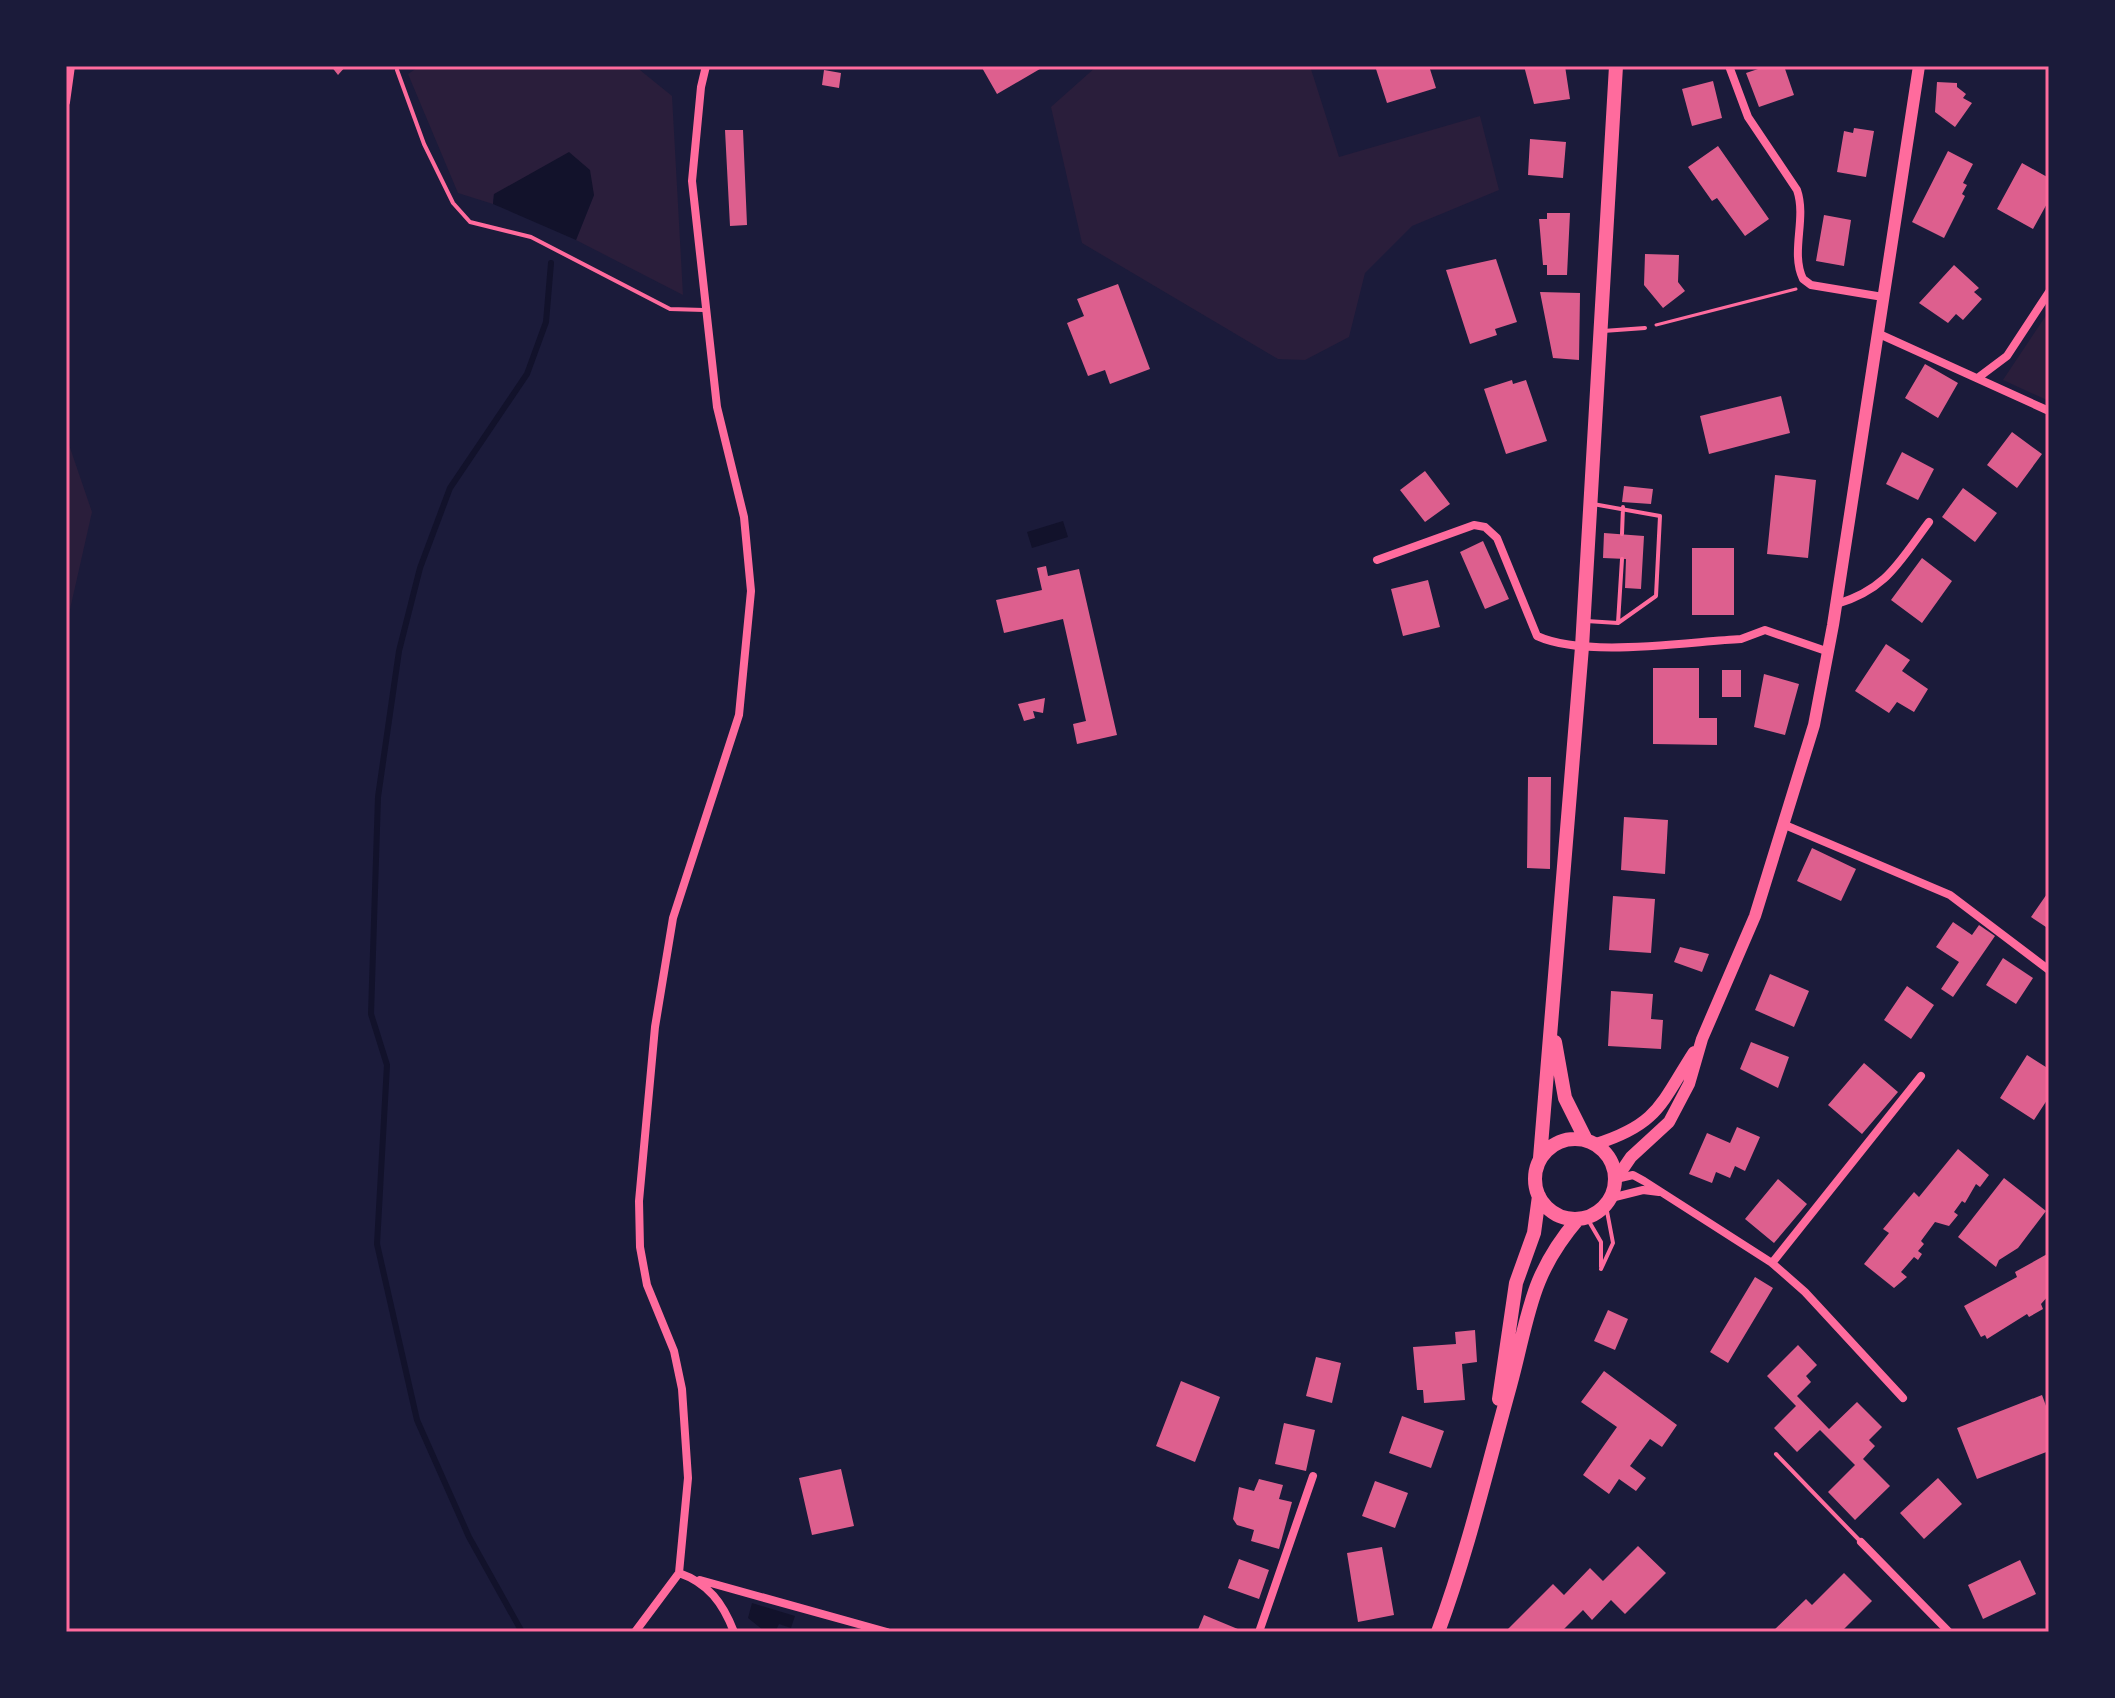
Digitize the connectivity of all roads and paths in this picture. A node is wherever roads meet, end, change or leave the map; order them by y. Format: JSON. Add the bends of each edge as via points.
{"nodes":[{"id":1,"x":71,"y":66,"type":"edge"},
{"id":2,"x":706,"y":66,"type":"edge"},
{"id":3,"x":1616,"y":66,"type":"edge"},
{"id":4,"x":1729,"y":66,"type":"edge"},
{"id":5,"x":1919,"y":66,"type":"edge"},
{"id":6,"x":397,"y":70,"type":"dead end"},
{"id":7,"x":66,"y":102,"type":"edge"},
{"id":8,"x":1811,"y":285,"type":"junction"},
{"id":9,"x":2049,"y":292,"type":"edge"},
{"id":10,"x":1883,"y":297,"type":"junction"},
{"id":11,"x":704,"y":310,"type":"junction"},
{"id":12,"x":1645,"y":328,"type":"joint"},
{"id":13,"x":1601,"y":331,"type":"junction"},
{"id":14,"x":1877,"y":333,"type":"junction"},
{"id":15,"x":1979,"y":377,"type":"junction"},
{"id":16,"x":2049,"y":411,"type":"edge"},
{"id":17,"x":1591,"y":504,"type":"junction"},
{"id":18,"x":1623,"y":507,"type":"junction"},
{"id":19,"x":1929,"y":522,"type":"dead end"},
{"id":20,"x":1622,"y":534,"type":"dead end"},
{"id":21,"x":1622,"y":559,"type":"dead end"},
{"id":22,"x":1377,"y":560,"type":"dead end"},
{"id":23,"x":1837,"y":604,"type":"junction"},
{"id":24,"x":1584,"y":621,"type":"junction"},
{"id":25,"x":1618,"y":623,"type":"junction"},
{"id":26,"x":1582,"y":647,"type":"junction"},
{"id":27,"x":1829,"y":652,"type":"junction"},
{"id":28,"x":1785,"y":825,"type":"junction"},
{"id":29,"x":2049,"y":970,"type":"edge"},
{"id":30,"x":1554,"y":1030,"type":"junction"},
{"id":31,"x":1702,"y":1039,"type":"junction"},
{"id":32,"x":1921,"y":1076,"type":"dead end"},
{"id":33,"x":1591,"y":1142,"type":"junction"},
{"id":34,"x":1540,"y":1158,"type":"junction"},
{"id":35,"x":1616,"y":1179,"type":"junction"},
{"id":36,"x":1663,"y":1194,"type":"junction"},
{"id":37,"x":1539,"y":1196,"type":"junction"},
{"id":38,"x":1608,"y":1202,"type":"junction"},
{"id":39,"x":1582,"y":1218,"type":"junction"},
{"id":40,"x":1772,"y":1263,"type":"junction"},
{"id":41,"x":1903,"y":1398,"type":"dead end"},
{"id":42,"x":1496,"y":1433,"type":"junction"},
{"id":43,"x":1776,"y":1454,"type":"dead end"},
{"id":44,"x":1313,"y":1476,"type":"dead end"},
{"id":45,"x":1861,"y":1542,"type":"joint"},
{"id":46,"x":679,"y":1573,"type":"junction"},
{"id":47,"x":700,"y":1580,"type":"junction"},
{"id":48,"x":635,"y":1632,"type":"edge"},
{"id":49,"x":734,"y":1632,"type":"edge"},
{"id":50,"x":887,"y":1632,"type":"edge"},
{"id":51,"x":1259,"y":1632,"type":"edge"},
{"id":52,"x":1438,"y":1632,"type":"edge"},
{"id":53,"x":1949,"y":1632,"type":"edge"}],
"edges":[{"from":1,"to":7,"type":"street"},
{"from":2,"to":11,"type":"street","via":[[692,181]]},
{"from":3,"to":13,"type":"main road"},
{"from":4,"to":8,"type":"street","via":[[1748,117],[1797,190],[1802,204],[1800,272]]},
{"from":5,"to":10,"type":"main road"},
{"from":6,"to":11,"type":"lane","via":[[424,144],[453,203],[470,222],[531,237],[670,309]]},
{"from":8,"to":10,"type":"street"},
{"from":8,"to":12,"type":"path"},
{"from":9,"to":15,"type":"street","via":[[2007,356]]},
{"from":10,"to":14,"type":"main road"},
{"from":11,"to":46,"type":"street","via":[[717,407],[744,517],[751,591],[739,715],[673,918],[655,1027],[639,1201],[647,1285],[674,1351],[682,1389],[688,1478]]},
{"from":12,"to":13,"type":"lane"},
{"from":13,"to":17,"type":"main road"},
{"from":14,"to":15,"type":"street"},
{"from":14,"to":23,"type":"main road"},
{"from":15,"to":16,"type":"street"},
{"from":17,"to":18,"type":"lane"},
{"from":17,"to":24,"type":"main road"},
{"from":18,"to":20,"type":"lane"},
{"from":18,"to":25,"type":"lane","via":[[1660,516],[1656,596]]},
{"from":19,"to":23,"type":"street","via":[[1883,581],[1865,596]]},
{"from":21,"to":25,"type":"lane"},
{"from":22,"to":26,"type":"street","via":[[1474,525],[1485,527],[1497,538],[1537,636]]},
{"from":23,"to":27,"type":"main road"},
{"from":24,"to":25,"type":"lane"},
{"from":24,"to":26,"type":"main road"},
{"from":26,"to":27,"type":"street","via":[[1741,639],[1765,630]]},
{"from":26,"to":30,"type":"main road"},
{"from":27,"to":28,"type":"main road"},
{"from":28,"to":29,"type":"street","via":[[1950,895]]},
{"from":28,"to":31,"type":"main road","via":[[1755,916]]},
{"from":30,"to":33,"type":"main road","via":[[1565,1098]]},
{"from":30,"to":34,"type":"main road","via":[[1545,1070]]},
{"from":31,"to":33,"type":"main road","via":[[1659,1110],[1625,1135]]},
{"from":31,"to":35,"type":"main road","via":[[1675,1113]]},
{"from":32,"to":40,"type":"street"},
{"from":33,"to":34,"type":"main road","via":[[1563,1140]]},
{"from":33,"to":35,"type":"main road","via":[[1608,1155]]},
{"from":34,"to":37,"type":"main road","via":[[1535,1176]]},
{"from":35,"to":36,"type":"street","via":[[1633,1175]]},
{"from":35,"to":38,"type":"main road"},
{"from":36,"to":38,"type":"street","via":[[1643,1190]]},
{"from":36,"to":40,"type":"street"},
{"from":37,"to":39,"type":"main road","via":[[1553,1213]]},
{"from":37,"to":42,"type":"main road","via":[[1504,1349]]},
{"from":38,"to":39,"type":"main road"},
{"from":38,"to":39,"type":"lane","via":[[1613,1243],[1601,1269],[1601,1242]]},
{"from":39,"to":42,"type":"main road","via":[[1541,1269]]},
{"from":40,"to":41,"type":"street"},
{"from":42,"to":52,"type":"main road","via":[[1470,1539]]},
{"from":43,"to":45,"type":"lane"},
{"from":44,"to":51,"type":"street"},
{"from":45,"to":53,"type":"street"},
{"from":46,"to":47,"type":"street"},
{"from":46,"to":48,"type":"street"},
{"from":47,"to":49,"type":"street"},
{"from":47,"to":50,"type":"street"}]}
